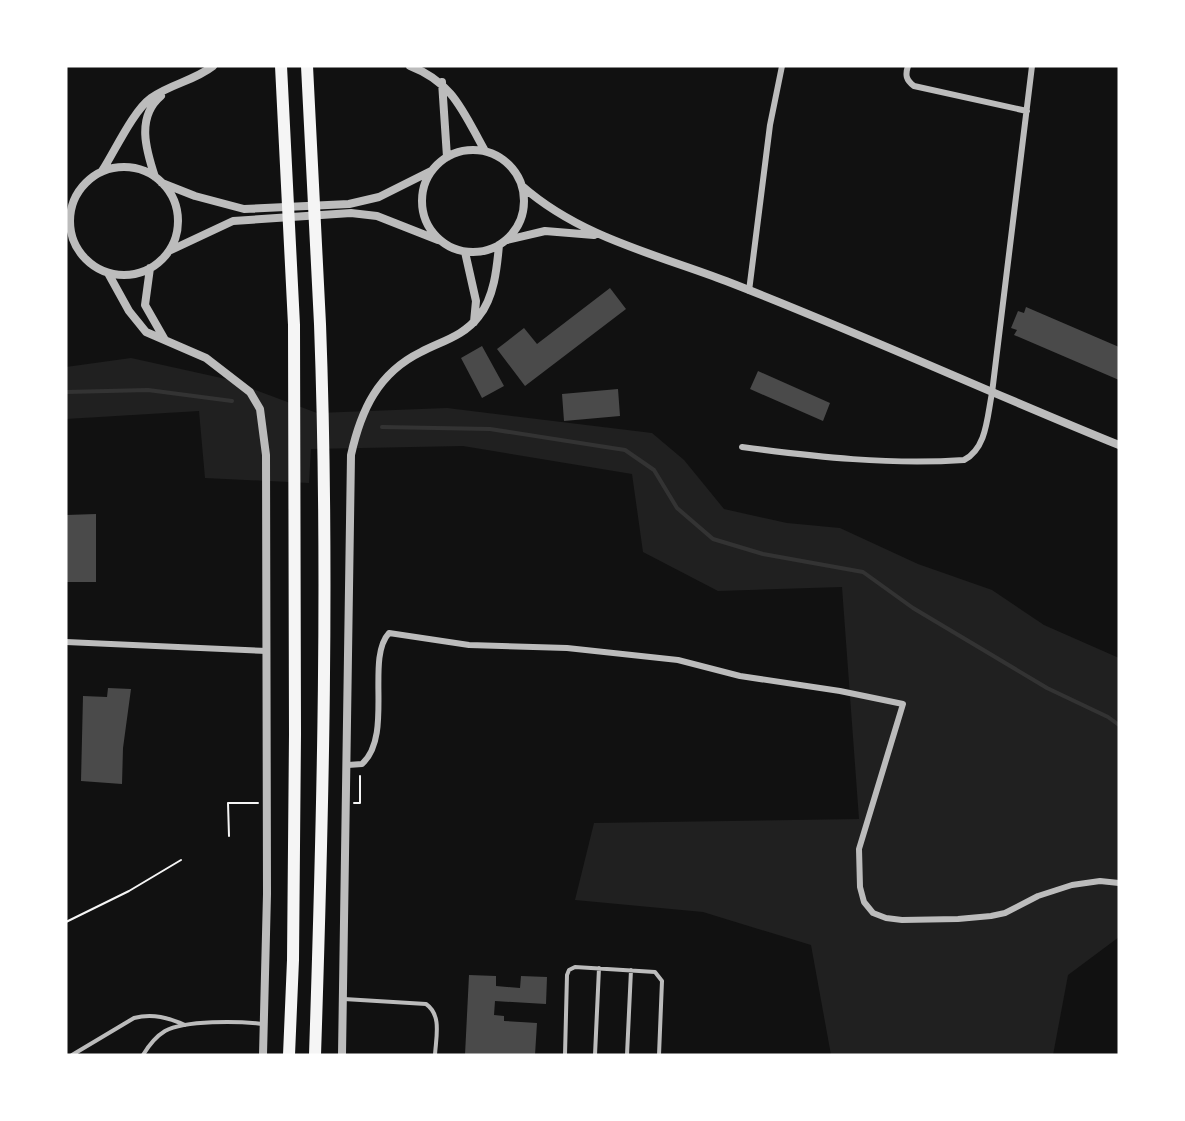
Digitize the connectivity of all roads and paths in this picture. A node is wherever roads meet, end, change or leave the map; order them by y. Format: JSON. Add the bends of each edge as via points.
{"nodes":[{"id":1,"x":213,"y":66,"type":"edge"},
{"id":2,"x":281,"y":66,"type":"edge"},
{"id":3,"x":307,"y":66,"type":"edge"},
{"id":4,"x":410,"y":66,"type":"edge"},
{"id":5,"x":782,"y":66,"type":"edge"},
{"id":6,"x":908,"y":66,"type":"edge"},
{"id":7,"x":1032,"y":66,"type":"edge"},
{"id":8,"x":442,"y":82,"type":"junction"},
{"id":9,"x":168,"y":90,"type":"junction"},
{"id":10,"x":1027,"y":111,"type":"junction"},
{"id":11,"x":485,"y":151,"type":"junction"},
{"id":12,"x":447,"y":157,"type":"junction"},
{"id":13,"x":432,"y":170,"type":"junction"},
{"id":14,"x":102,"y":171,"type":"junction"},
{"id":15,"x":155,"y":177,"type":"junction"},
{"id":16,"x":162,"y":183,"type":"junction"},
{"id":17,"x":522,"y":186,"type":"junction"},
{"id":18,"x":70,"y":203,"type":"edge"},
{"id":19,"x":350,"y":209,"type":"junction"},
{"id":20,"x":244,"y":214,"type":"junction"},
{"id":21,"x":601,"y":237,"type":"junction"},
{"id":22,"x":70,"y":240,"type":"edge"},
{"id":23,"x":441,"y":241,"type":"junction"},
{"id":24,"x":503,"y":243,"type":"junction"},
{"id":25,"x":169,"y":251,"type":"junction"},
{"id":26,"x":465,"y":252,"type":"junction"},
{"id":27,"x":150,"y":268,"type":"junction"},
{"id":28,"x":108,"y":273,"type":"junction"},
{"id":29,"x":749,"y":291,"type":"junction"},
{"id":30,"x":474,"y":322,"type":"junction"},
{"id":31,"x":166,"y":340,"type":"junction"},
{"id":32,"x":992,"y":393,"type":"junction"},
{"id":33,"x":1119,"y":445,"type":"edge"},
{"id":34,"x":742,"y":447,"type":"dead end"},
{"id":35,"x":66,"y":642,"type":"edge"},
{"id":36,"x":267,"y":651,"type":"junction"},
{"id":37,"x":348,"y":765,"type":"junction"},
{"id":38,"x":360,"y":776,"type":"dead end"},
{"id":39,"x":228,"y":803,"type":"dead end"},
{"id":40,"x":360,"y":803,"type":"dead end"},
{"id":41,"x":229,"y":836,"type":"dead end"},
{"id":42,"x":181,"y":860,"type":"dead end"},
{"id":43,"x":1119,"y":883,"type":"edge"},
{"id":44,"x":66,"y":922,"type":"edge"},
{"id":45,"x":599,"y":969,"type":"junction"},
{"id":46,"x":631,"y":970,"type":"junction"},
{"id":47,"x":344,"y":999,"type":"junction"},
{"id":48,"x":265,"y":1024,"type":"junction"},
{"id":49,"x":186,"y":1025,"type":"junction"},
{"id":50,"x":72,"y":1055,"type":"edge"},
{"id":51,"x":143,"y":1055,"type":"edge"},
{"id":52,"x":263,"y":1055,"type":"edge"},
{"id":53,"x":289,"y":1055,"type":"edge"},
{"id":54,"x":315,"y":1055,"type":"edge"},
{"id":55,"x":342,"y":1055,"type":"edge"},
{"id":56,"x":435,"y":1055,"type":"edge"},
{"id":57,"x":565,"y":1055,"type":"edge"},
{"id":58,"x":595,"y":1055,"type":"edge"},
{"id":59,"x":627,"y":1055,"type":"edge"},
{"id":60,"x":659,"y":1055,"type":"edge"}],
"edges":[{"from":1,"to":9,"type":"street","via":[[199,77]]},
{"from":2,"to":53,"type":"highway","via":[[294,337],[294,853]]},
{"from":3,"to":54,"type":"highway","via":[[320,326],[324,616]]},
{"from":4,"to":8,"type":"street"},
{"from":5,"to":29,"type":"street","via":[[770,125]]},
{"from":6,"to":10,"type":"street","via":[[907,81],[914,86]]},
{"from":7,"to":10,"type":"street"},
{"from":8,"to":11,"type":"street"},
{"from":8,"to":12,"type":"street"},
{"from":9,"to":14,"type":"street","via":[[141,107]]},
{"from":9,"to":15,"type":"street","via":[[156,101],[146,123],[148,156]]},
{"from":10,"to":32,"type":"street"},
{"from":11,"to":12,"type":"street","via":[[465,151]]},
{"from":11,"to":17,"type":"street","via":[[514,170]]},
{"from":12,"to":13,"type":"street"},
{"from":13,"to":19,"type":"street"},
{"from":13,"to":23,"type":"street","via":[[424,184],[422,200],[430,229]]},
{"from":14,"to":15,"type":"street","via":[[138,169]]},
{"from":14,"to":18,"type":"street"},
{"from":15,"to":16,"type":"street"},
{"from":16,"to":20,"type":"street"},
{"from":16,"to":25,"type":"street","via":[[173,198],[177,216],[176,234]]},
{"from":17,"to":21,"type":"street","via":[[542,203]]},
{"from":17,"to":24,"type":"street","via":[[522,215]]},
{"from":18,"to":22,"type":"street"},
{"from":19,"to":20,"type":"street"},
{"from":19,"to":23,"type":"street"},
{"from":20,"to":25,"type":"street"},
{"from":21,"to":24,"type":"street","via":[[545,231]]},
{"from":21,"to":29,"type":"street"},
{"from":22,"to":28,"type":"street","via":[[94,266]]},
{"from":23,"to":26,"type":"street"},
{"from":24,"to":26,"type":"street","via":[[489,250]]},
{"from":24,"to":30,"type":"street","via":[[487,302]]},
{"from":25,"to":27,"type":"street"},
{"from":26,"to":30,"type":"street","via":[[476,301]]},
{"from":27,"to":28,"type":"street","via":[[137,274]]},
{"from":27,"to":31,"type":"street","via":[[145,305]]},
{"from":28,"to":31,"type":"street","via":[[141,327]]},
{"from":29,"to":32,"type":"street"},
{"from":30,"to":37,"type":"street","via":[[451,339],[419,352],[382,381],[366,403],[357,428],[351,454]]},
{"from":31,"to":36,"type":"street","via":[[206,358],[232,376],[250,392],[260,409],[266,455]]},
{"from":32,"to":33,"type":"street"},
{"from":32,"to":34,"type":"street","via":[[982,443],[975,454],[964,460],[885,462]]},
{"from":35,"to":36,"type":"street"},
{"from":36,"to":48,"type":"street"},
{"from":37,"to":43,"type":"street","via":[[362,764],[369,754],[379,703],[381,648],[389,633],[452,644],[567,648],[678,660],[740,676],[903,704],[860,849],[860,887],[864,902],[873,913],[903,920],[991,916],[1072,885]]},
{"from":37,"to":47,"type":"street"},
{"from":38,"to":40,"type":"path"},
{"from":39,"to":41,"type":"path"},
{"from":42,"to":44,"type":"path"},
{"from":45,"to":46,"type":"lane"},
{"from":45,"to":57,"type":"lane","via":[[575,967],[567,975]]},
{"from":45,"to":58,"type":"lane"},
{"from":46,"to":59,"type":"lane"},
{"from":46,"to":60,"type":"lane","via":[[655,972],[662,981]]},
{"from":47,"to":55,"type":"street"},
{"from":47,"to":56,"type":"lane","via":[[426,1004],[436,1016]]},
{"from":48,"to":49,"type":"lane"},
{"from":48,"to":52,"type":"street"},
{"from":49,"to":50,"type":"lane","via":[[144,1015]]},
{"from":49,"to":51,"type":"lane","via":[[167,1030],[152,1041]]}]}
